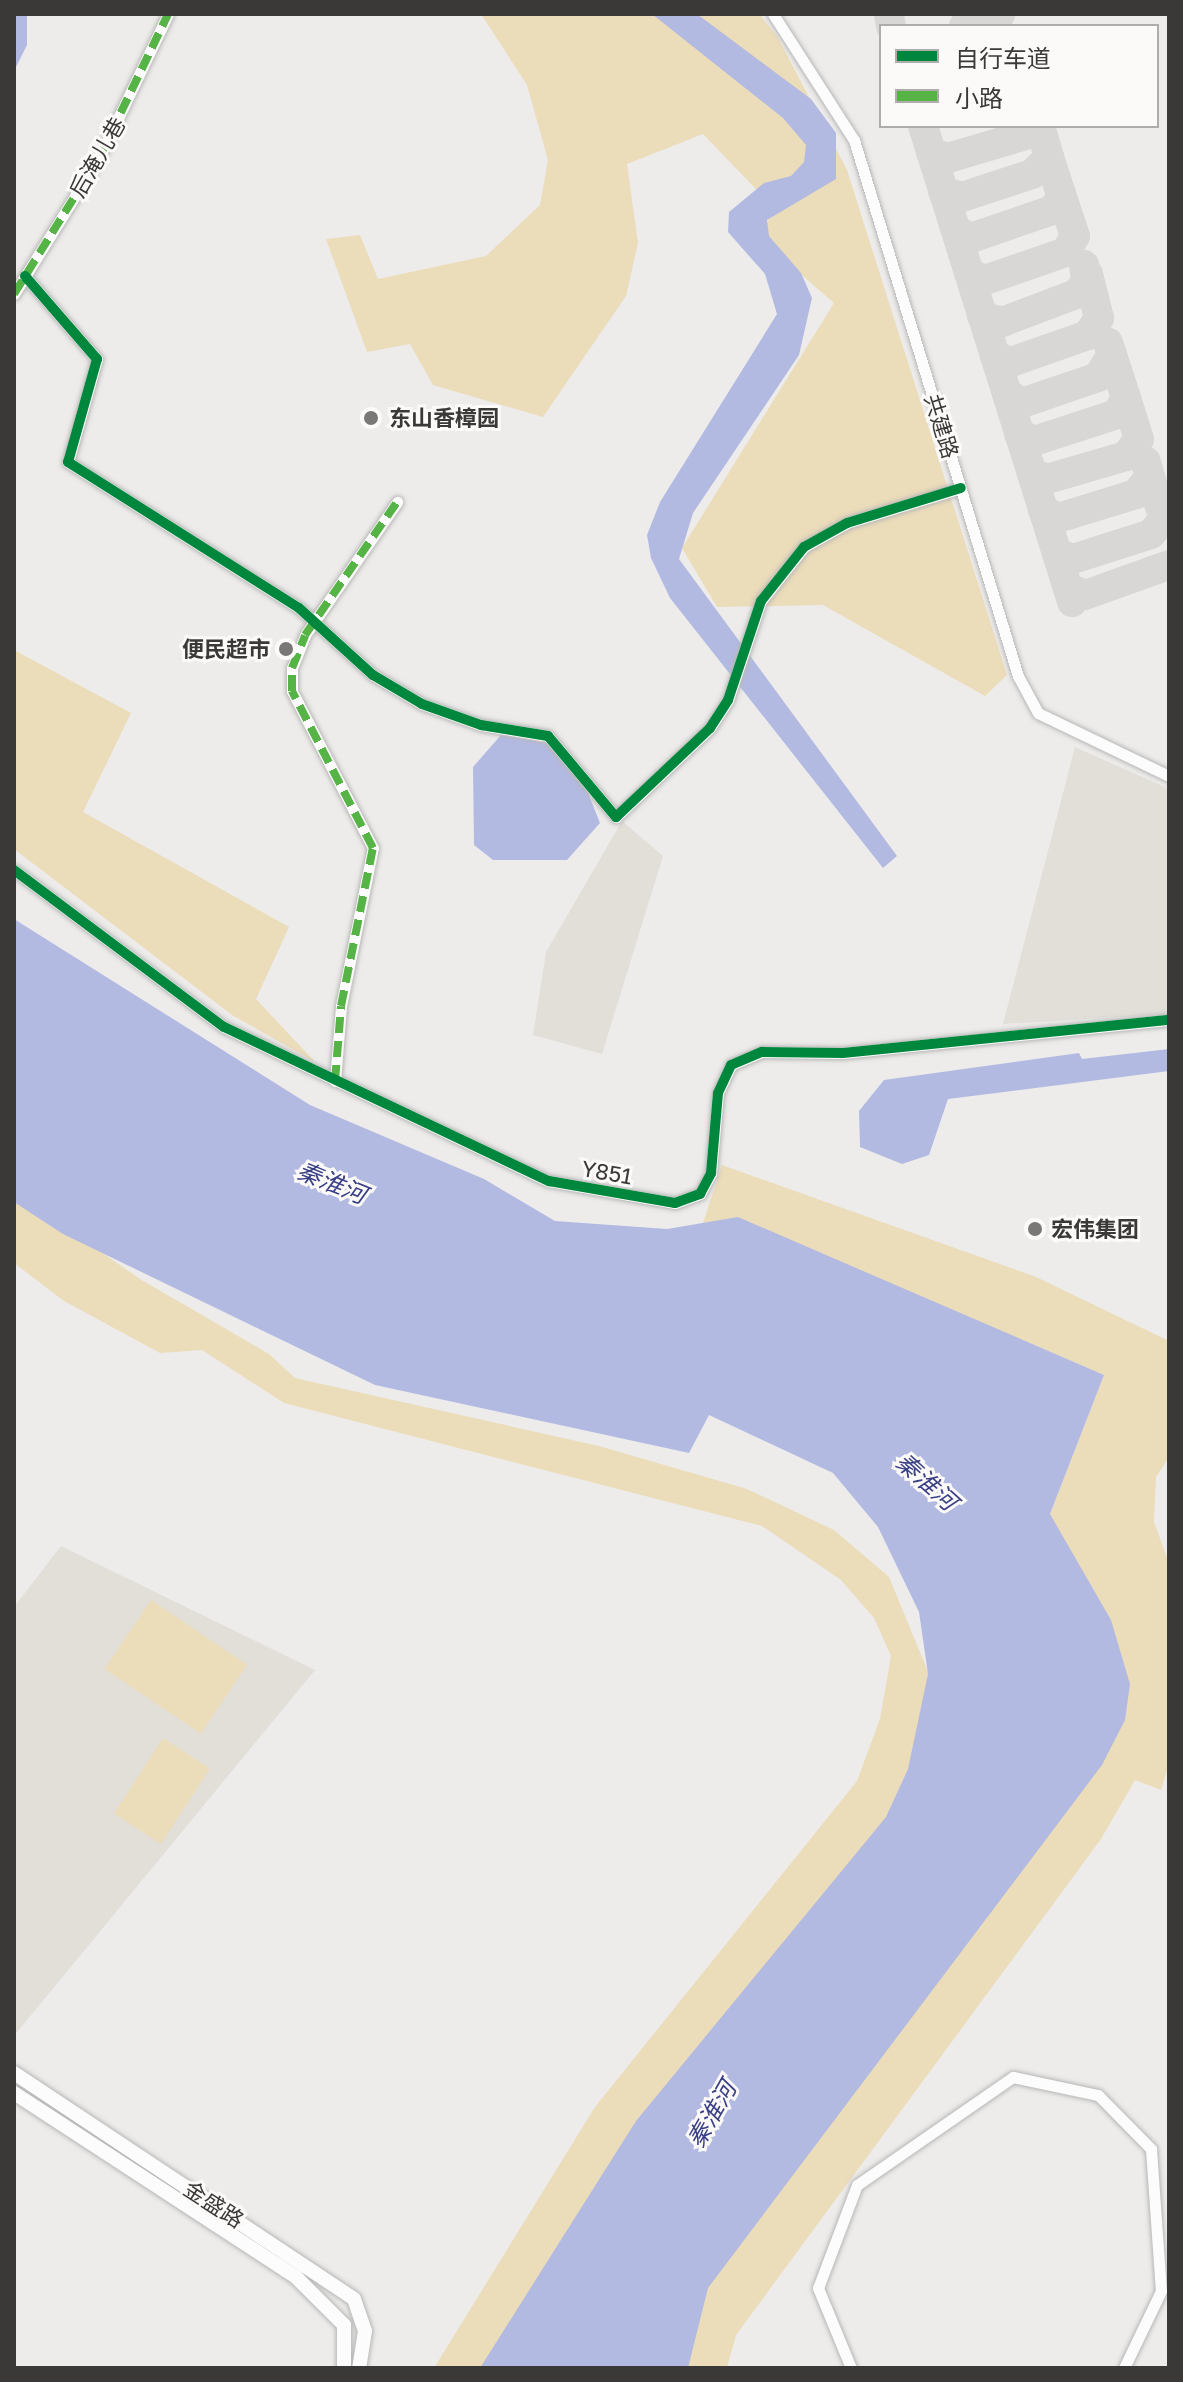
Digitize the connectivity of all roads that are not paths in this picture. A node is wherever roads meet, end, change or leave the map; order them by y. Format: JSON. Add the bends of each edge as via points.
{"nodes":[{"id":1,"x":168,"y":14,"type":"edge"},
{"id":2,"x":773,"y":14,"type":"edge"},
{"id":3,"x":25,"y":276,"type":"junction"},
{"id":4,"x":14,"y":294,"type":"edge"},
{"id":5,"x":961,"y":488,"type":"junction"},
{"id":6,"x":397,"y":502,"type":"dead end"},
{"id":7,"x":315,"y":622,"type":"junction"},
{"id":8,"x":1169,"y":776,"type":"edge"},
{"id":9,"x":14,"y":870,"type":"edge"},
{"id":10,"x":1169,"y":1020,"type":"edge"},
{"id":11,"x":335,"y":1081,"type":"junction"},
{"id":12,"x":14,"y":2073,"type":"edge"},
{"id":13,"x":14,"y":2093,"type":"edge"},
{"id":14,"x":1165,"y":2293,"type":"edge"},
{"id":15,"x":344,"y":2368,"type":"edge"},
{"id":16,"x":359,"y":2368,"type":"edge"},
{"id":17,"x":851,"y":2368,"type":"edge"},
{"id":18,"x":1124,"y":2368,"type":"edge"}],
"edges":[{"from":1,"to":3,"type":"street","name":"后淹儿巷","via":[[100,156]]},
{"from":2,"to":5,"type":"street","name":"共建路","via":[[854,140]]},
{"from":3,"to":4,"type":"street","name":"后淹儿巷"},
{"from":3,"to":7,"type":"street","via":[[97,359],[68,462]]},
{"from":5,"to":7,"type":"street","via":[[847,523],[804,547],[761,601],[728,700],[710,728],[616,817],[548,736],[481,725],[422,704],[373,675]]},
{"from":5,"to":8,"type":"street","name":"共建路","via":[[1018,676],[1038,713]]},
{"from":6,"to":7,"type":"street"},
{"from":7,"to":11,"type":"street","via":[[292,668],[292,691],[373,848],[341,1006]]},
{"from":9,"to":11,"type":"street","name":"Y851","via":[[224,1027]]},
{"from":10,"to":11,"type":"street","name":"Y851","via":[[843,1053],[762,1052],[731,1065],[718,1093],[711,1173],[700,1194],[675,1203],[549,1181]]},
{"from":12,"to":16,"type":"street","name":"金盛路","via":[[354,2299],[365,2331]]},
{"from":13,"to":15,"type":"street","name":"金盛路","via":[[296,2277],[344,2325]]},
{"from":14,"to":17,"type":"street","via":[[1151,2149],[1098,2095],[1013,2077],[857,2185],[818,2288]]},
{"from":14,"to":18,"type":"street"}]}
